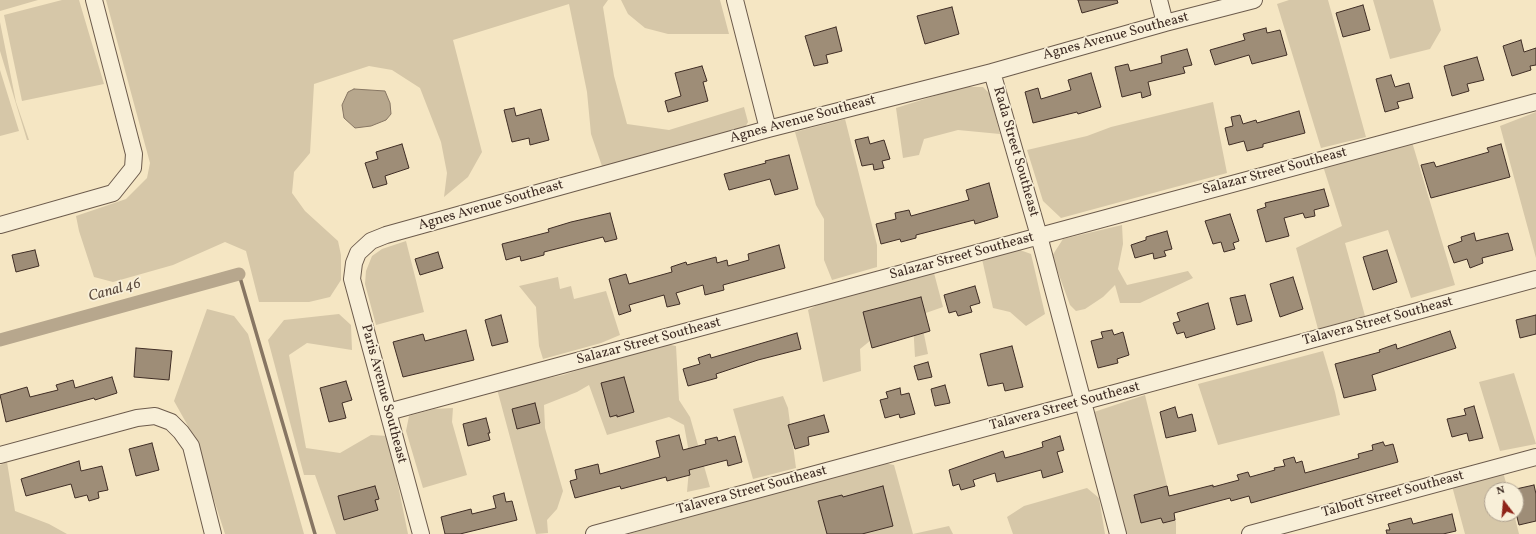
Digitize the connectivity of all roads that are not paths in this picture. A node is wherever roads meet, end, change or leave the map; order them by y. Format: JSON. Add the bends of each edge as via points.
{"nodes":[{"id":1,"x":94,"y":0,"type":"edge"},
{"id":2,"x":735,"y":0,"type":"edge"},
{"id":3,"x":1159,"y":0,"type":"edge"},
{"id":4,"x":1254,"y":0,"type":"edge"},
{"id":5,"x":1165,"y":23,"type":"junction"},
{"id":6,"x":992,"y":72,"type":"junction"},
{"id":7,"x":1536,"y":102,"type":"edge"},
{"id":8,"x":768,"y":129,"type":"junction"},
{"id":9,"x":0,"y":225,"type":"edge"},
{"id":10,"x":1038,"y":236,"type":"junction"},
{"id":11,"x":358,"y":253,"type":"joint"},
{"id":12,"x":1536,"y":279,"type":"edge"},
{"id":13,"x":1082,"y":402,"type":"junction"},
{"id":14,"x":388,"y":412,"type":"junction"},
{"id":15,"x":0,"y":455,"type":"edge"},
{"id":16,"x":1536,"y":457,"type":"edge"},
{"id":17,"x":213,"y":534,"type":"edge"},
{"id":18,"x":421,"y":534,"type":"edge"},
{"id":19,"x":594,"y":534,"type":"edge"},
{"id":20,"x":1118,"y":534,"type":"edge"},
{"id":21,"x":1250,"y":534,"type":"edge"}],
"edges":[{"from":1,"to":9,"type":"street","via":[[134,154],[133,168],[113,193]]},
{"from":2,"to":8,"type":"street"},
{"from":3,"to":5,"type":"street"},
{"from":4,"to":5,"type":"street","name":"Agnes Avenue Southeast"},
{"from":5,"to":6,"type":"street","name":"Agnes Avenue Southeast"},
{"from":6,"to":8,"type":"street","name":"Agnes Avenue Southeast"},
{"from":6,"to":10,"type":"street","name":"Rada Street Southeast"},
{"from":7,"to":10,"type":"street","name":"Salazar Street Southeast"},
{"from":8,"to":11,"type":"street","name":"Agnes Avenue Southeast","via":[[386,235],[371,241]]},
{"from":10,"to":13,"type":"street","name":"Rada Street Southeast"},
{"from":10,"to":14,"type":"street","name":"Salazar Street Southeast"},
{"from":11,"to":14,"type":"street","name":"Paris Avenue Southeast","via":[[352,279]]},
{"from":12,"to":13,"type":"street","name":"Talavera Street Southeast"},
{"from":13,"to":19,"type":"street","name":"Talavera Street Southeast"},
{"from":13,"to":20,"type":"street","name":"Rada Street Southeast"},
{"from":14,"to":18,"type":"street","name":"Paris Avenue Southeast"},
{"from":15,"to":17,"type":"street","via":[[137,418],[155,416],[171,422],[191,446]]},
{"from":16,"to":21,"type":"street","name":"Talbott Street Southeast"}]}
